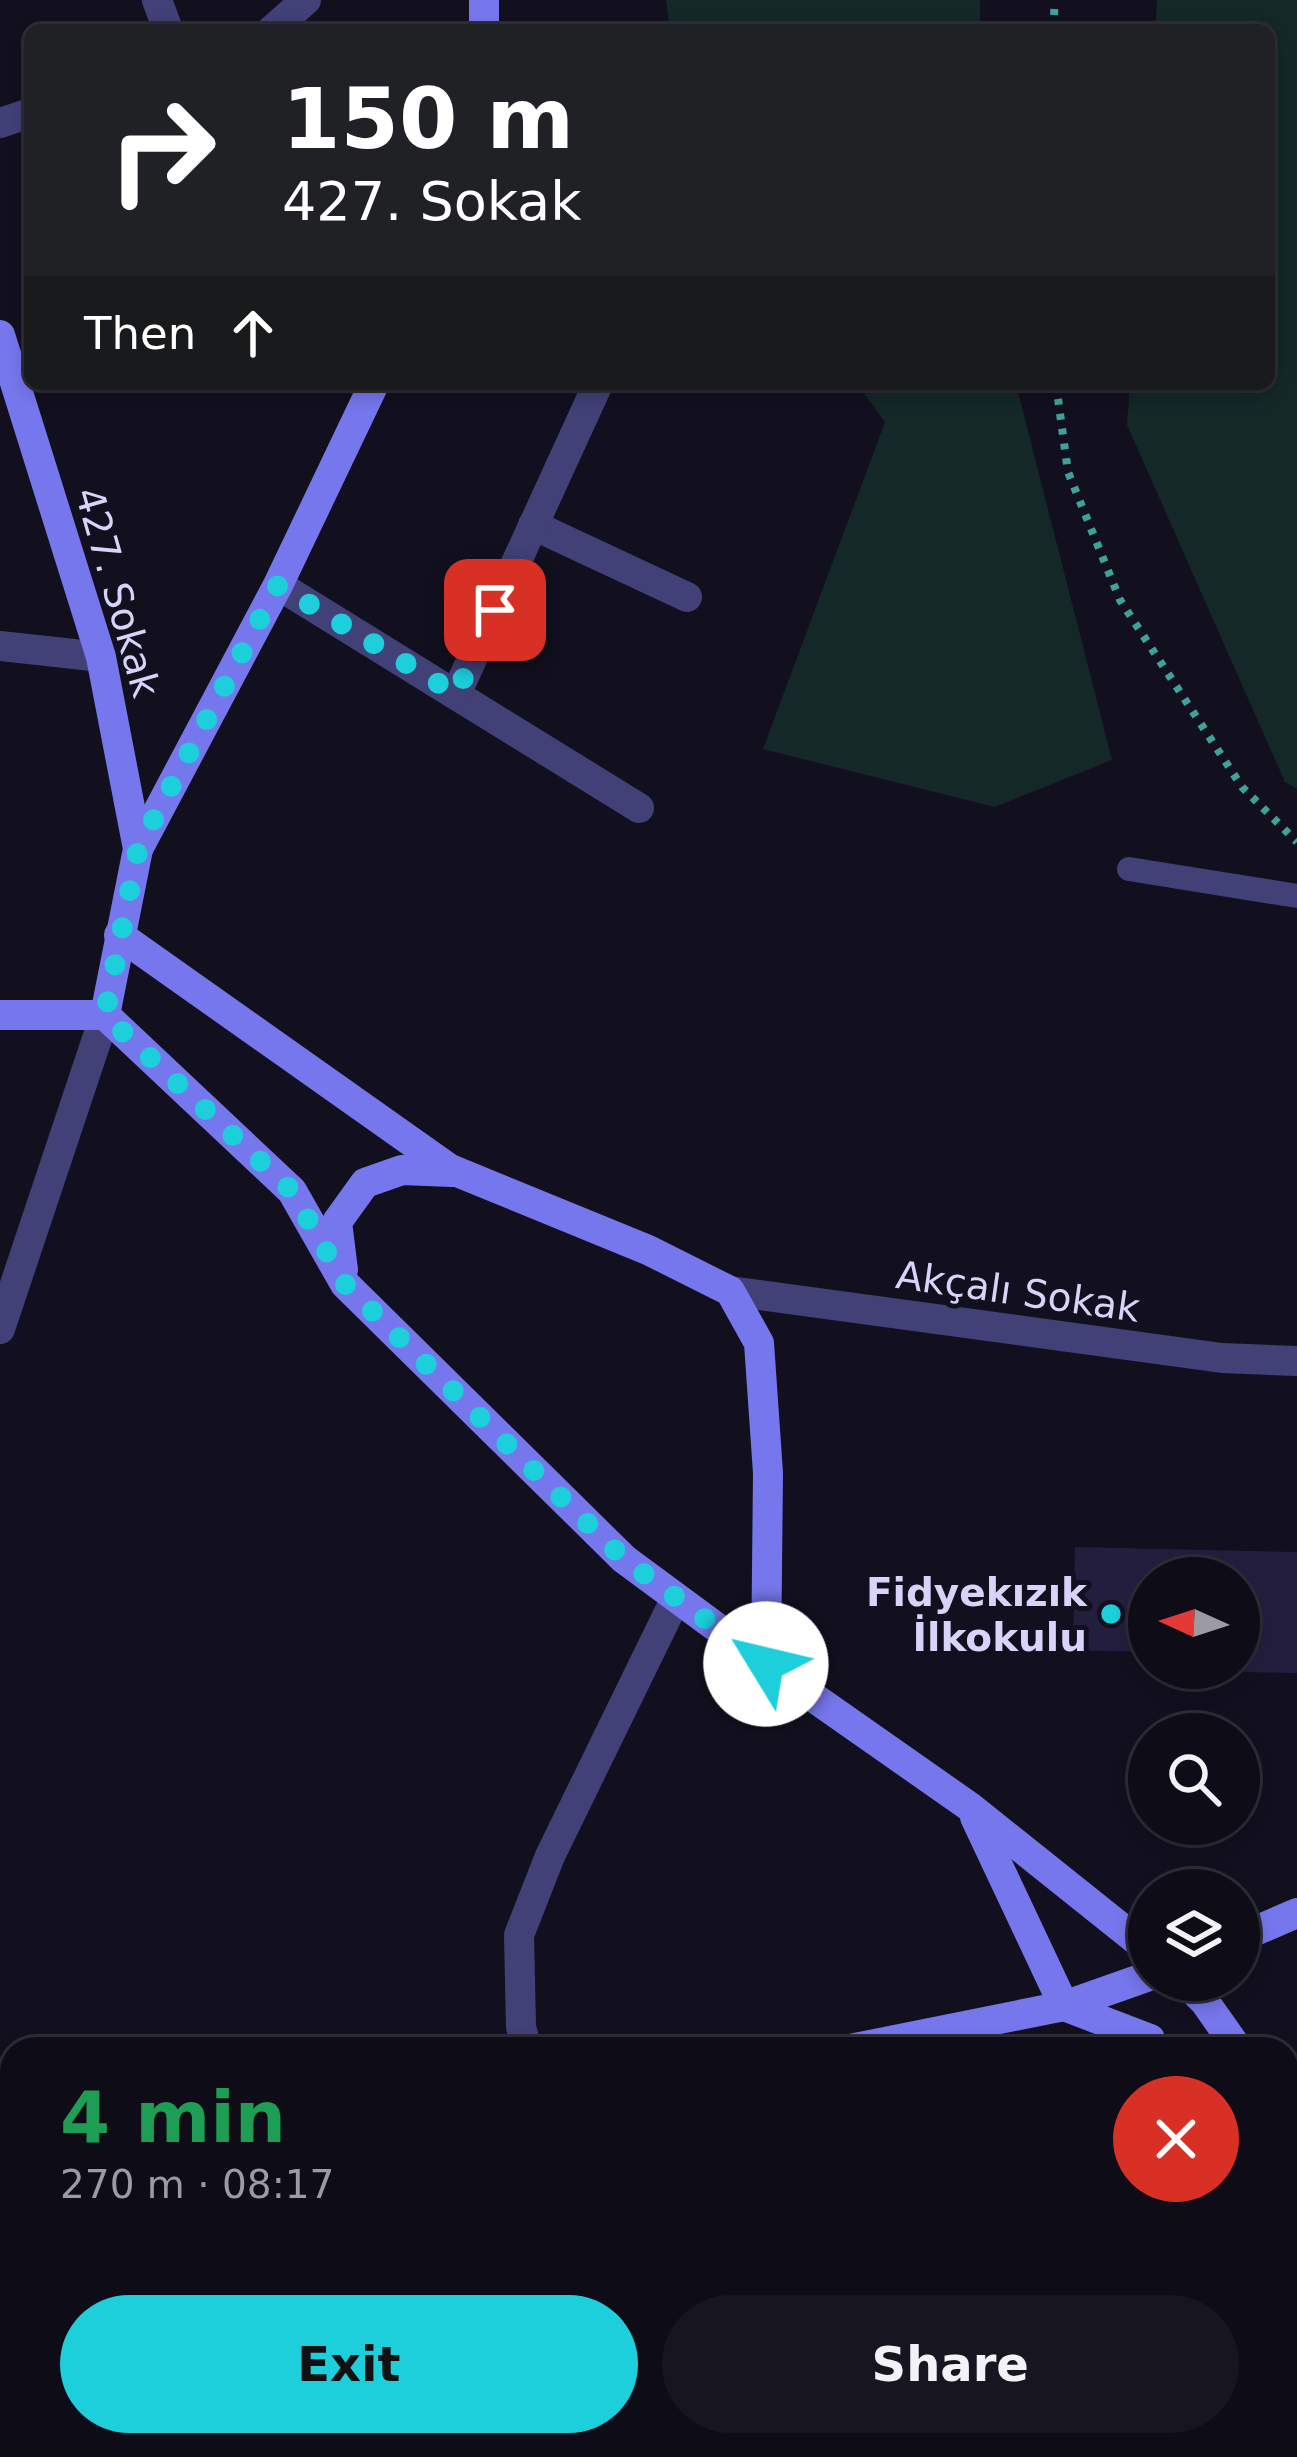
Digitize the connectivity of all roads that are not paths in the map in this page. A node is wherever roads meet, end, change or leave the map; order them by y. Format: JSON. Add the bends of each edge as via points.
{"nodes":[{"id":1,"x":305,"y":0,"type":"edge"},
{"id":2,"x":279,"y":24,"type":"edge"},
{"id":3,"x":0,"y":335,"type":"edge"},
{"id":4,"x":371,"y":390,"type":"edge"},
{"id":5,"x":595,"y":390,"type":"edge"},
{"id":6,"x":533,"y":525,"type":"junction"},
{"id":7,"x":278,"y":585,"type":"junction"},
{"id":8,"x":687,"y":597,"type":"dead end"},
{"id":9,"x":0,"y":646,"type":"edge"},
{"id":10,"x":101,"y":657,"type":"junction"},
{"id":11,"x":456,"y":694,"type":"junction"},
{"id":12,"x":639,"y":808,"type":"dead end"},
{"id":13,"x":138,"y":849,"type":"junction"},
{"id":14,"x":1129,"y":869,"type":"dead end"},
{"id":15,"x":1297,"y":896,"type":"edge"},
{"id":16,"x":119,"y":935,"type":"junction"},
{"id":17,"x":0,"y":1015,"type":"edge"},
{"id":18,"x":105,"y":1015,"type":"junction"},
{"id":19,"x":458,"y":1172,"type":"junction"},
{"id":20,"x":345,"y":1284,"type":"junction"},
{"id":21,"x":730,"y":1291,"type":"junction"},
{"id":22,"x":0,"y":1329,"type":"edge"},
{"id":23,"x":1297,"y":1361,"type":"edge"},
{"id":24,"x":676,"y":1598,"type":"junction"},
{"id":25,"x":766,"y":1664,"type":"junction"},
{"id":26,"x":970,"y":1807,"type":"junction"},
{"id":27,"x":1297,"y":1913,"type":"edge"},
{"id":28,"x":1260,"y":1929,"type":"edge"},
{"id":29,"x":1128,"y":1933,"type":"edge"},
{"id":30,"x":1128,"y":1983,"type":"edge"},
{"id":31,"x":1204,"y":2001,"type":"edge"},
{"id":32,"x":1064,"y":2006,"type":"junction"},
{"id":33,"x":524,"y":2037,"type":"edge"},
{"id":34,"x":910,"y":2037,"type":"edge"},
{"id":35,"x":1145,"y":2037,"type":"edge"},
{"id":36,"x":1230,"y":2037,"type":"edge"}],
"edges":[{"from":1,"to":2,"type":"street"},
{"from":3,"to":10,"type":"main road","name":"427. Sokak"},
{"from":4,"to":7,"type":"main road"},
{"from":5,"to":6,"type":"street"},
{"from":6,"to":8,"type":"street"},
{"from":6,"to":11,"type":"street"},
{"from":7,"to":11,"type":"street"},
{"from":7,"to":13,"type":"main road"},
{"from":9,"to":10,"type":"street"},
{"from":10,"to":13,"type":"main road","name":"427. Sokak"},
{"from":11,"to":12,"type":"street"},
{"from":13,"to":16,"type":"main road","name":"427. Sokak"},
{"from":14,"to":15,"type":"lane"},
{"from":16,"to":18,"type":"main road","name":"427. Sokak"},
{"from":16,"to":19,"type":"main road"},
{"from":17,"to":18,"type":"main road"},
{"from":18,"to":20,"type":"main road","via":[[292,1191]]},
{"from":18,"to":22,"type":"street"},
{"from":19,"to":20,"type":"main road","via":[[402,1170],[364,1183],[337,1222]]},
{"from":19,"to":21,"type":"main road"},
{"from":20,"to":24,"type":"main road","via":[[624,1559]]},
{"from":21,"to":23,"type":"street","name":"Akçalı Sokak","via":[[1222,1358]]},
{"from":21,"to":25,"type":"main road","via":[[759,1343],[768,1473]]},
{"from":24,"to":25,"type":"main road"},
{"from":24,"to":33,"type":"street","via":[[519,1935]]},
{"from":25,"to":26,"type":"main road"},
{"from":26,"to":29,"type":"main road"},
{"from":26,"to":32,"type":"main road"},
{"from":27,"to":28,"type":"main road"},
{"from":30,"to":32,"type":"main road"},
{"from":31,"to":36,"type":"main road"},
{"from":32,"to":34,"type":"main road"},
{"from":32,"to":35,"type":"main road"}]}
